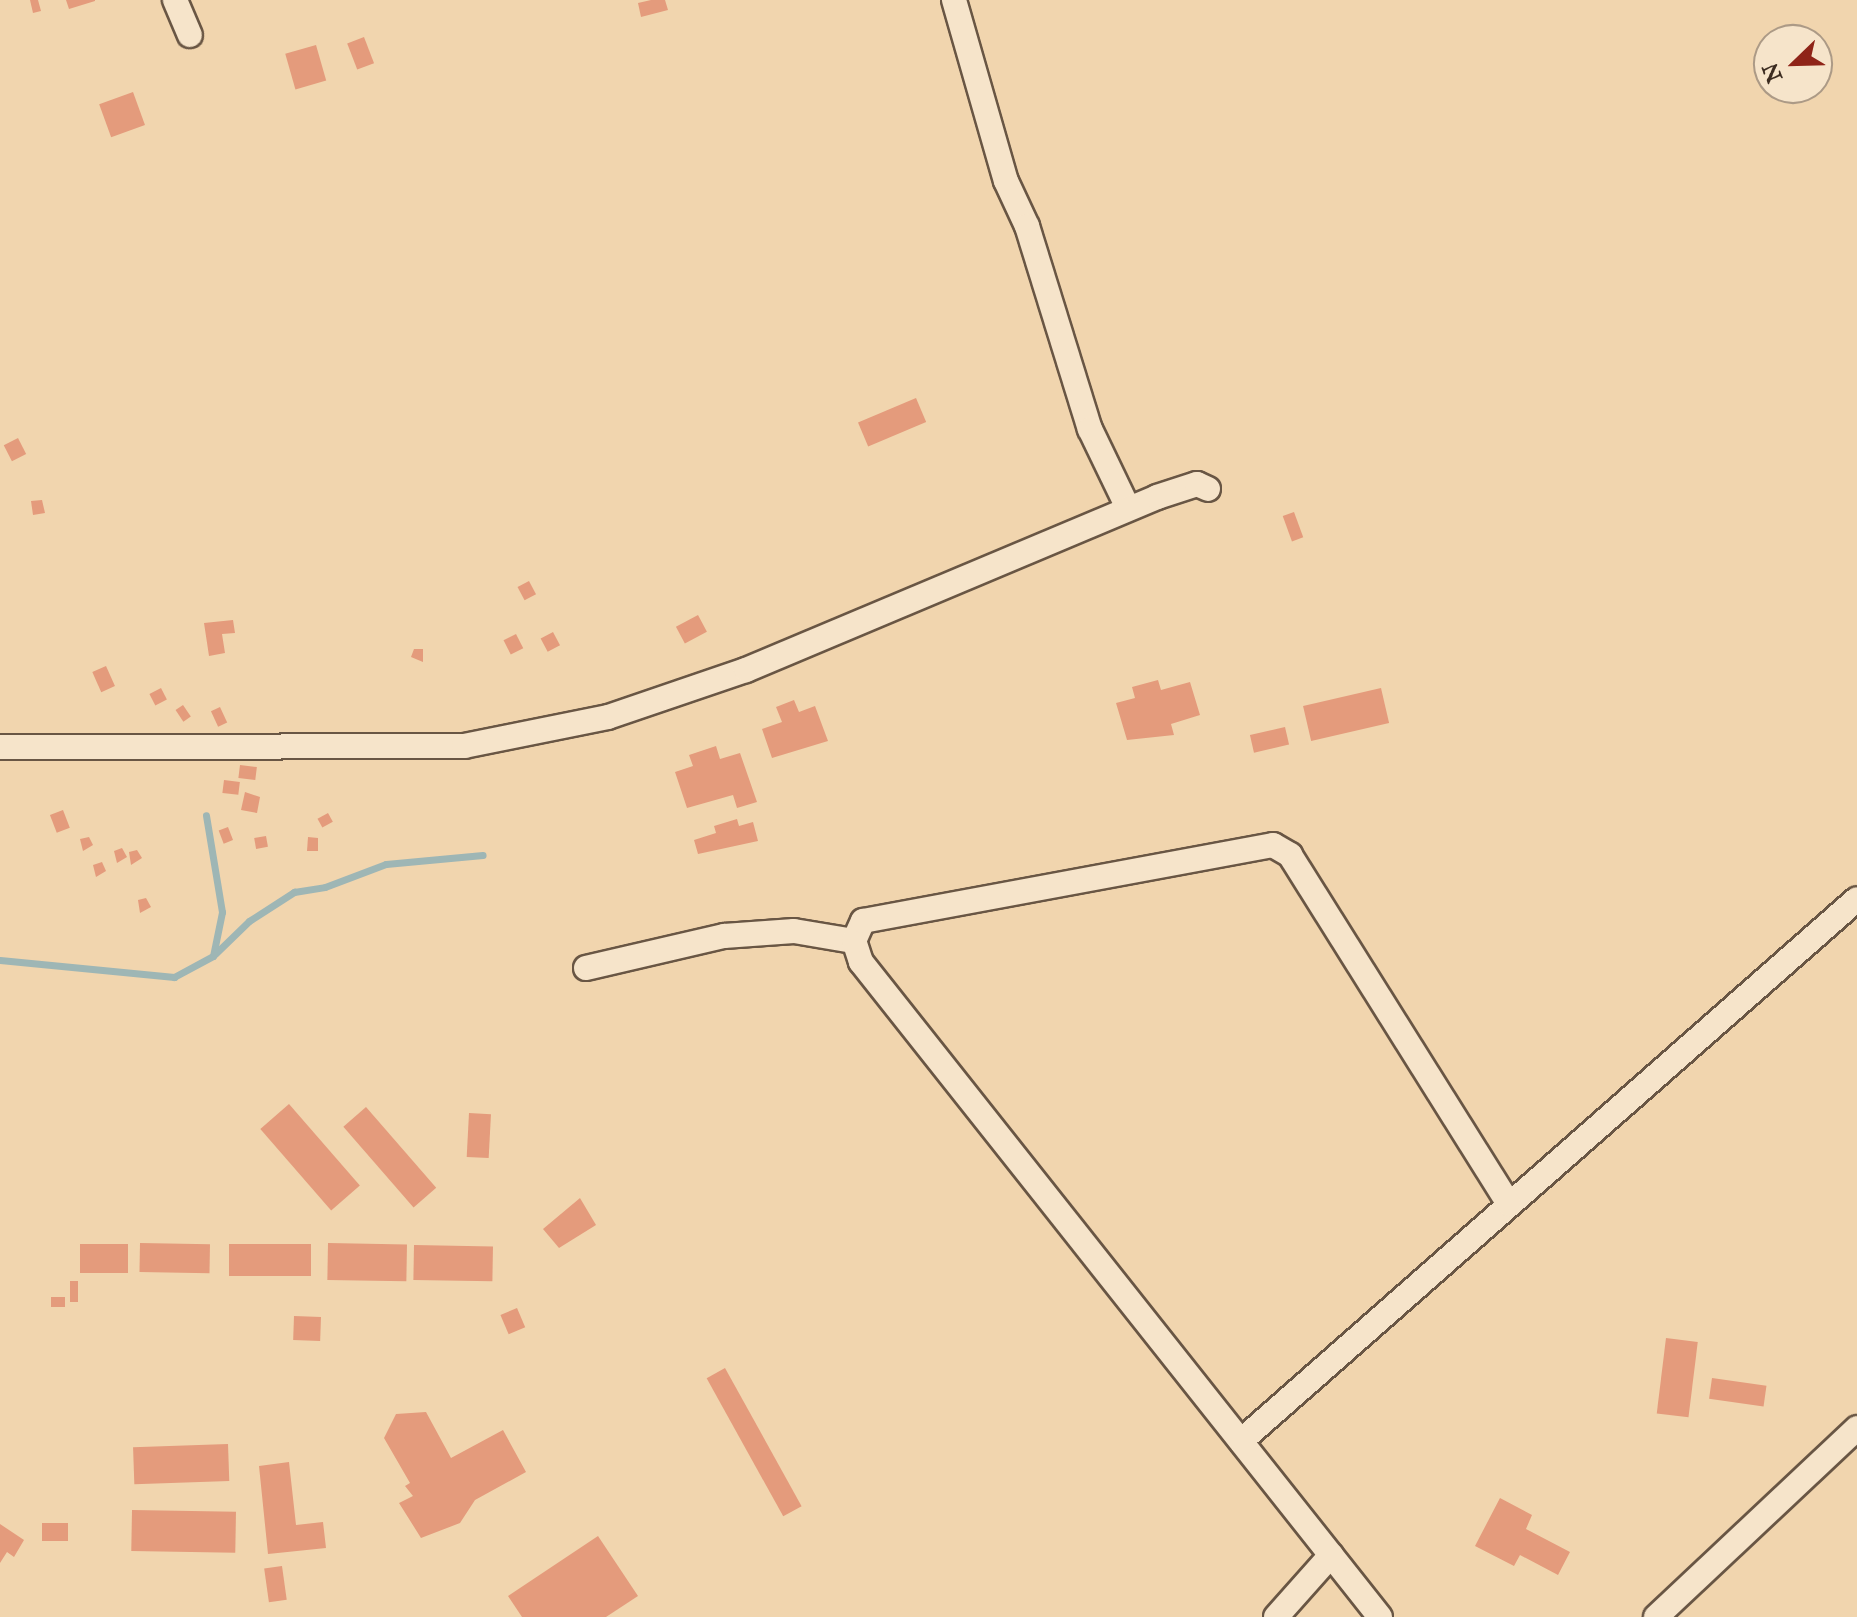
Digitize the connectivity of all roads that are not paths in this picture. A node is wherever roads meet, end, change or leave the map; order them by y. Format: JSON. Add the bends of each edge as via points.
{"nodes":[{"id":1,"x":175,"y":0,"type":"edge"},
{"id":2,"x":954,"y":0,"type":"edge"},
{"id":3,"x":190,"y":35,"type":"dead end"},
{"id":4,"x":1208,"y":489,"type":"dead end"},
{"id":5,"x":1128,"y":508,"type":"junction"},
{"id":6,"x":0,"y":747,"type":"edge"},
{"id":7,"x":1857,"y":899,"type":"edge"},
{"id":8,"x":854,"y":941,"type":"junction"},
{"id":9,"x":586,"y":968,"type":"dead end"},
{"id":10,"x":1509,"y":1204,"type":"junction"},
{"id":11,"x":1857,"y":1428,"type":"edge"},
{"id":12,"x":1241,"y":1441,"type":"junction"},
{"id":13,"x":1331,"y":1555,"type":"junction"},
{"id":14,"x":1276,"y":1617,"type":"edge"},
{"id":15,"x":1380,"y":1617,"type":"edge"},
{"id":16,"x":1656,"y":1617,"type":"edge"}],
"edges":[{"from":1,"to":3,"type":"street"},
{"from":2,"to":5,"type":"street","via":[[1006,181],[1027,226],[1090,429]]},
{"from":4,"to":5,"type":"street","via":[[1197,484]]},
{"from":5,"to":6,"type":"street","via":[[746,670],[608,717],[450,747]]},
{"from":7,"to":10,"type":"street"},
{"from":8,"to":9,"type":"street","via":[[794,931],[724,936]]},
{"from":8,"to":10,"type":"street","via":[[863,921],[1273,845],[1290,855]]},
{"from":8,"to":12,"type":"street","via":[[861,962]]},
{"from":10,"to":12,"type":"street"},
{"from":11,"to":16,"type":"street"},
{"from":12,"to":13,"type":"street"},
{"from":13,"to":14,"type":"street"},
{"from":13,"to":15,"type":"street"}]}
